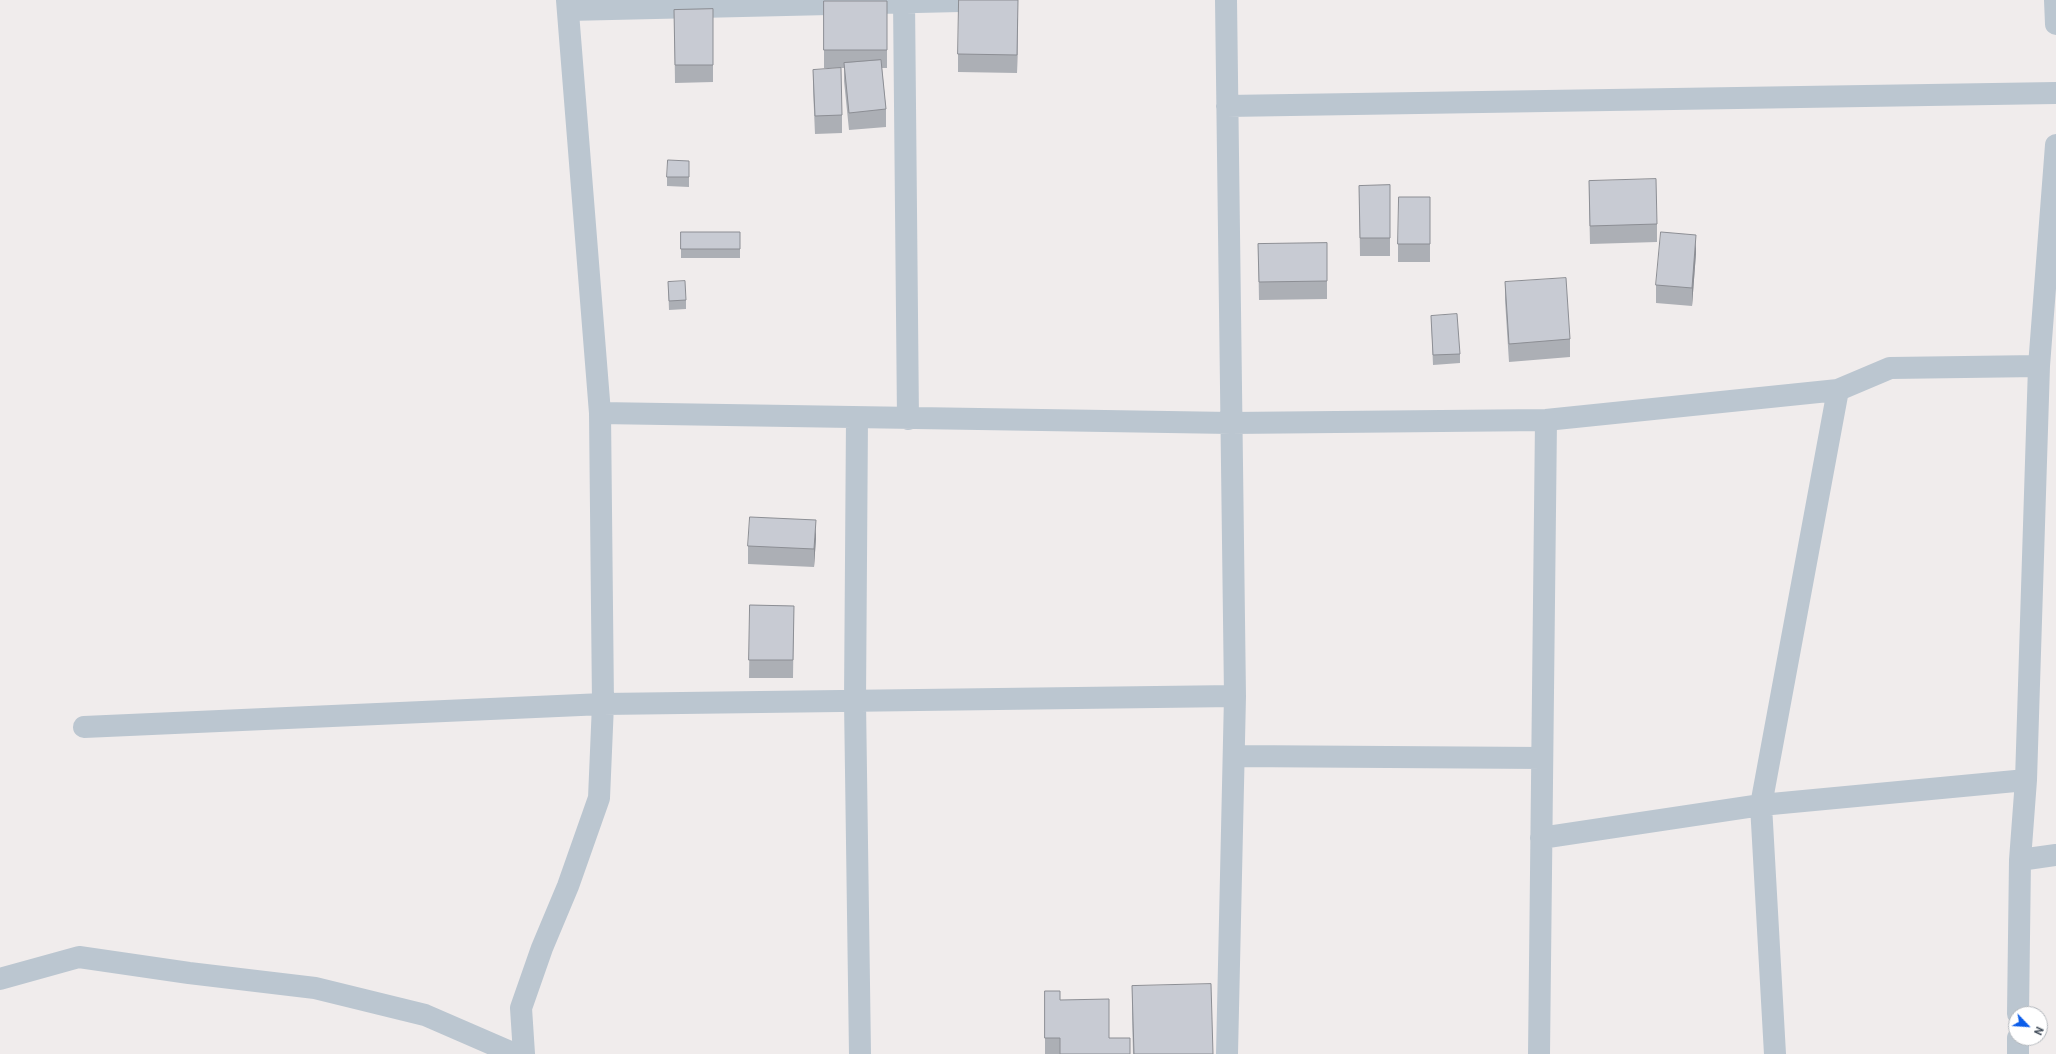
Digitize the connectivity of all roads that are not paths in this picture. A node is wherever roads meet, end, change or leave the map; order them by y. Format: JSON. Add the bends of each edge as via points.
{"nodes":[{"id":1,"x":1004,"y":0,"type":"edge"},
{"id":2,"x":1226,"y":0,"type":"edge"},
{"id":3,"x":2055,"y":0,"type":"edge"},
{"id":4,"x":904,"y":1,"type":"edge"},
{"id":5,"x":568,"y":5,"type":"edge"},
{"id":6,"x":2056,"y":24,"type":"edge"},
{"id":7,"x":2056,"y":93,"type":"edge"},
{"id":8,"x":1227,"y":106,"type":"junction"},
{"id":9,"x":2056,"y":145,"type":"edge"},
{"id":10,"x":2039,"y":366,"type":"junction"},
{"id":11,"x":1838,"y":390,"type":"junction"},
{"id":12,"x":600,"y":413,"type":"junction"},
{"id":13,"x":857,"y":418,"type":"junction"},
{"id":14,"x":908,"y":419,"type":"junction"},
{"id":15,"x":1546,"y":420,"type":"junction"},
{"id":16,"x":1232,"y":423,"type":"junction"},
{"id":17,"x":1235,"y":696,"type":"junction"},
{"id":18,"x":855,"y":701,"type":"junction"},
{"id":19,"x":603,"y":704,"type":"junction"},
{"id":20,"x":84,"y":727,"type":"dead end"},
{"id":21,"x":1234,"y":756,"type":"junction"},
{"id":22,"x":1542,"y":758,"type":"junction"},
{"id":23,"x":2026,"y":780,"type":"junction"},
{"id":24,"x":1761,"y":805,"type":"junction"},
{"id":25,"x":1542,"y":838,"type":"junction"},
{"id":26,"x":2056,"y":855,"type":"edge"},
{"id":27,"x":2020,"y":860,"type":"junction"},
{"id":28,"x":0,"y":979,"type":"edge"},
{"id":29,"x":2018,"y":1006,"type":"edge"},
{"id":30,"x":515,"y":1054,"type":"edge"},
{"id":31,"x":524,"y":1054,"type":"edge"},
{"id":32,"x":860,"y":1054,"type":"edge"},
{"id":33,"x":1227,"y":1054,"type":"edge"},
{"id":34,"x":1538,"y":1054,"type":"edge"},
{"id":35,"x":1775,"y":1054,"type":"edge"}],
"edges":[{"from":1,"to":4,"type":"street"},
{"from":2,"to":8,"type":"street"},
{"from":3,"to":6,"type":"street"},
{"from":4,"to":5,"type":"street"},
{"from":4,"to":14,"type":"street"},
{"from":5,"to":12,"type":"street"},
{"from":7,"to":8,"type":"street"},
{"from":8,"to":16,"type":"street"},
{"from":9,"to":10,"type":"street"},
{"from":10,"to":11,"type":"street","via":[[1890,368]]},
{"from":10,"to":23,"type":"street"},
{"from":11,"to":15,"type":"street"},
{"from":11,"to":24,"type":"street"},
{"from":12,"to":13,"type":"street"},
{"from":12,"to":19,"type":"street"},
{"from":13,"to":14,"type":"street"},
{"from":13,"to":18,"type":"street"},
{"from":14,"to":16,"type":"street"},
{"from":15,"to":16,"type":"street"},
{"from":15,"to":22,"type":"street"},
{"from":16,"to":17,"type":"street"},
{"from":17,"to":18,"type":"street"},
{"from":17,"to":21,"type":"street"},
{"from":18,"to":19,"type":"street"},
{"from":18,"to":32,"type":"street"},
{"from":19,"to":20,"type":"street"},
{"from":19,"to":31,"type":"street","via":[[599,798],[521,1008]]},
{"from":21,"to":22,"type":"street"},
{"from":21,"to":33,"type":"street"},
{"from":22,"to":25,"type":"street"},
{"from":23,"to":24,"type":"street"},
{"from":23,"to":27,"type":"street"},
{"from":24,"to":25,"type":"street"},
{"from":24,"to":35,"type":"street"},
{"from":25,"to":34,"type":"street"},
{"from":26,"to":27,"type":"street"},
{"from":27,"to":29,"type":"street"},
{"from":28,"to":30,"type":"street","via":[[78,957],[189,974],[315,988],[425,1015]]}]}
